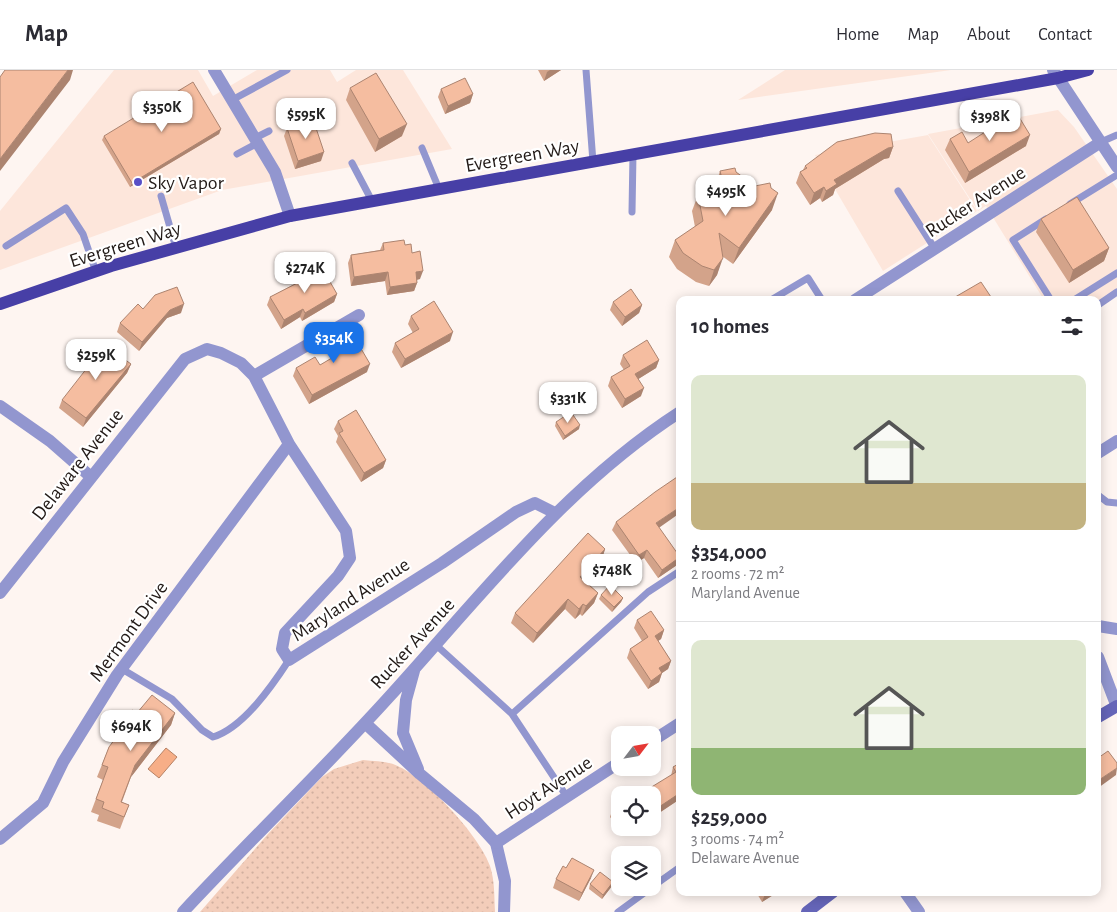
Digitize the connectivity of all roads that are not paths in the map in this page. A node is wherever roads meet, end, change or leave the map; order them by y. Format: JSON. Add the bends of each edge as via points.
{"nodes":[{"id":1,"x":214,"y":70,"type":"edge"},
{"id":2,"x":287,"y":70,"type":"edge"},
{"id":3,"x":586,"y":70,"type":"edge"},
{"id":4,"x":1088,"y":70,"type":"edge"},
{"id":5,"x":1056,"y":74,"type":"edge"},
{"id":6,"x":232,"y":100,"type":"junction"},
{"id":7,"x":269,"y":132,"type":"dead end"},
{"id":8,"x":1117,"y":135,"type":"edge"},
{"id":9,"x":256,"y":140,"type":"junction"},
{"id":10,"x":1101,"y":142,"type":"junction"},
{"id":11,"x":422,"y":148,"type":"dead end"},
{"id":12,"x":237,"y":154,"type":"dead end"},
{"id":13,"x":633,"y":154,"type":"junction"},
{"id":14,"x":593,"y":162,"type":"junction"},
{"id":15,"x":352,"y":163,"type":"dead end"},
{"id":16,"x":1117,"y":167,"type":"edge"},
{"id":17,"x":1117,"y":174,"type":"edge"},
{"id":18,"x":439,"y":189,"type":"junction"},
{"id":19,"x":898,"y":191,"type":"dead end"},
{"id":20,"x":161,"y":196,"type":"dead end"},
{"id":21,"x":372,"y":201,"type":"junction"},
{"id":22,"x":1060,"y":211,"type":"edge"},
{"id":23,"x":632,"y":212,"type":"dead end"},
{"id":24,"x":290,"y":216,"type":"junction"},
{"id":25,"x":1052,"y":216,"type":"edge"},
{"id":26,"x":6,"y":246,"type":"dead end"},
{"id":27,"x":176,"y":248,"type":"junction"},
{"id":28,"x":935,"y":249,"type":"junction"},
{"id":29,"x":96,"y":272,"type":"junction"},
{"id":30,"x":1117,"y":273,"type":"edge"},
{"id":31,"x":1117,"y":292,"type":"edge"},
{"id":32,"x":778,"y":296,"type":"edge"},
{"id":33,"x":819,"y":296,"type":"edge"},
{"id":34,"x":861,"y":296,"type":"edge"},
{"id":35,"x":1048,"y":296,"type":"edge"},
{"id":36,"x":1080,"y":296,"type":"edge"},
{"id":37,"x":1101,"y":303,"type":"edge"},
{"id":38,"x":0,"y":304,"type":"edge"},
{"id":39,"x":358,"y":315,"type":"dead end"},
{"id":40,"x":185,"y":358,"type":"joint"},
{"id":41,"x":254,"y":376,"type":"junction"},
{"id":42,"x":2,"y":411,"type":"edge"},
{"id":43,"x":676,"y":415,"type":"edge"},
{"id":44,"x":1117,"y":441,"type":"edge"},
{"id":45,"x":289,"y":444,"type":"junction"},
{"id":46,"x":1101,"y":451,"type":"edge"},
{"id":47,"x":90,"y":477,"type":"junction"},
{"id":48,"x":1101,"y":497,"type":"edge"},
{"id":49,"x":1117,"y":503,"type":"edge"},
{"id":50,"x":555,"y":514,"type":"junction"},
{"id":51,"x":676,"y":574,"type":"edge"},
{"id":52,"x":0,"y":593,"type":"edge"},
{"id":53,"x":1101,"y":626,"type":"edge"},
{"id":54,"x":1117,"y":629,"type":"edge"},
{"id":55,"x":436,"y":645,"type":"junction"},
{"id":56,"x":289,"y":660,"type":"junction"},
{"id":57,"x":1101,"y":665,"type":"edge"},
{"id":58,"x":415,"y":668,"type":"junction"},
{"id":59,"x":122,"y":669,"type":"junction"},
{"id":60,"x":1117,"y":706,"type":"edge"},
{"id":61,"x":512,"y":714,"type":"junction"},
{"id":62,"x":1101,"y":715,"type":"edge"},
{"id":63,"x":366,"y":723,"type":"junction"},
{"id":64,"x":676,"y":726,"type":"edge"},
{"id":65,"x":661,"y":735,"type":"edge"},
{"id":66,"x":611,"y":768,"type":"edge"},
{"id":67,"x":420,"y":774,"type":"junction"},
{"id":68,"x":567,"y":797,"type":"junction"},
{"id":69,"x":0,"y":839,"type":"edge"},
{"id":70,"x":496,"y":843,"type":"junction"},
{"id":71,"x":676,"y":870,"type":"edge"},
{"id":72,"x":661,"y":881,"type":"edge"},
{"id":73,"x":640,"y":896,"type":"edge"},
{"id":74,"x":828,"y":896,"type":"edge"},
{"id":75,"x":908,"y":896,"type":"edge"},
{"id":76,"x":183,"y":912,"type":"edge"},
{"id":77,"x":504,"y":912,"type":"edge"},
{"id":78,"x":618,"y":912,"type":"edge"},
{"id":79,"x":808,"y":912,"type":"edge"},
{"id":80,"x":919,"y":912,"type":"edge"}],
"edges":[{"from":1,"to":6,"type":"street"},
{"from":2,"to":6,"type":"lane"},
{"from":3,"to":14,"type":"lane"},
{"from":4,"to":5,"type":"main road"},
{"from":5,"to":10,"type":"street"},
{"from":5,"to":13,"type":"main road","name":"Evergreen Way"},
{"from":6,"to":9,"type":"street"},
{"from":7,"to":9,"type":"lane"},
{"from":8,"to":10,"type":"lane","name":"Rucker Avenue"},
{"from":9,"to":12,"type":"lane"},
{"from":9,"to":24,"type":"street","via":[[275,172]]},
{"from":10,"to":16,"type":"street"},
{"from":10,"to":28,"type":"street","name":"Rucker Avenue"},
{"from":11,"to":18,"type":"lane"},
{"from":13,"to":14,"type":"main road","name":"Evergreen Way"},
{"from":13,"to":23,"type":"lane"},
{"from":14,"to":18,"type":"main road","name":"Evergreen Way"},
{"from":15,"to":21,"type":"lane"},
{"from":17,"to":22,"type":"lane"},
{"from":18,"to":21,"type":"main road","name":"Evergreen Way"},
{"from":19,"to":28,"type":"lane"},
{"from":20,"to":27,"type":"lane"},
{"from":21,"to":24,"type":"main road","name":"Evergreen Way"},
{"from":24,"to":27,"type":"main road","name":"Evergreen Way"},
{"from":25,"to":35,"type":"lane","via":[[1013,240]]},
{"from":26,"to":29,"type":"lane","via":[[66,208],[83,234]]},
{"from":27,"to":29,"type":"main road","name":"Evergreen Way"},
{"from":28,"to":34,"type":"street","name":"Rucker Avenue"},
{"from":29,"to":38,"type":"main road","name":"Evergreen Way"},
{"from":30,"to":36,"type":"lane"},
{"from":31,"to":37,"type":"lane"},
{"from":32,"to":33,"type":"lane","via":[[808,278]]},
{"from":39,"to":41,"type":"street"},
{"from":40,"to":41,"type":"street","name":"Maryland Avenue","via":[[207,349],[241,363]]},
{"from":40,"to":47,"type":"street","name":"Delaware Avenue"},
{"from":41,"to":45,"type":"street","name":"Maryland Avenue"},
{"from":42,"to":47,"type":"street","via":[[50,441]]},
{"from":43,"to":50,"type":"street","name":"Rucker Avenue","via":[[610,464]]},
{"from":44,"to":46,"type":"street"},
{"from":45,"to":56,"type":"street","name":"Maryland Avenue","via":[[346,531],[350,558],[338,576],[285,633],[282,649]]},
{"from":45,"to":59,"type":"street","name":"Mermont Drive"},
{"from":47,"to":52,"type":"street","name":"Delaware Avenue"},
{"from":48,"to":49,"type":"lane"},
{"from":50,"to":55,"type":"street","name":"Rucker Avenue"},
{"from":50,"to":56,"type":"street","name":"Maryland Avenue","via":[[535,503],[516,512]]},
{"from":51,"to":61,"type":"lane","via":[[648,592]]},
{"from":53,"to":54,"type":"street"},
{"from":55,"to":58,"type":"street","name":"Rucker Avenue"},
{"from":55,"to":61,"type":"lane"},
{"from":56,"to":59,"type":"lane","via":[[263,698],[222,734],[212,737],[172,699]]},
{"from":57,"to":60,"type":"street"},
{"from":58,"to":63,"type":"street","name":"Rucker Avenue"},
{"from":58,"to":67,"type":"street","via":[[406,700],[403,733]]},
{"from":59,"to":69,"type":"street","name":"Mermont Drive","via":[[63,762],[42,803]]},
{"from":60,"to":62,"type":"main road"},
{"from":61,"to":68,"type":"lane"},
{"from":63,"to":67,"type":"street"},
{"from":63,"to":76,"type":"street","name":"Rucker Avenue"},
{"from":64,"to":65,"type":"street"},
{"from":66,"to":68,"type":"street","name":"Hoyt Avenue"},
{"from":67,"to":70,"type":"street","via":[[474,819]]},
{"from":68,"to":70,"type":"street","name":"Hoyt Avenue"},
{"from":70,"to":77,"type":"street","via":[[505,882]]},
{"from":71,"to":72,"type":"lane"},
{"from":73,"to":78,"type":"lane"},
{"from":74,"to":79,"type":"main road"},
{"from":75,"to":80,"type":"street"}]}
